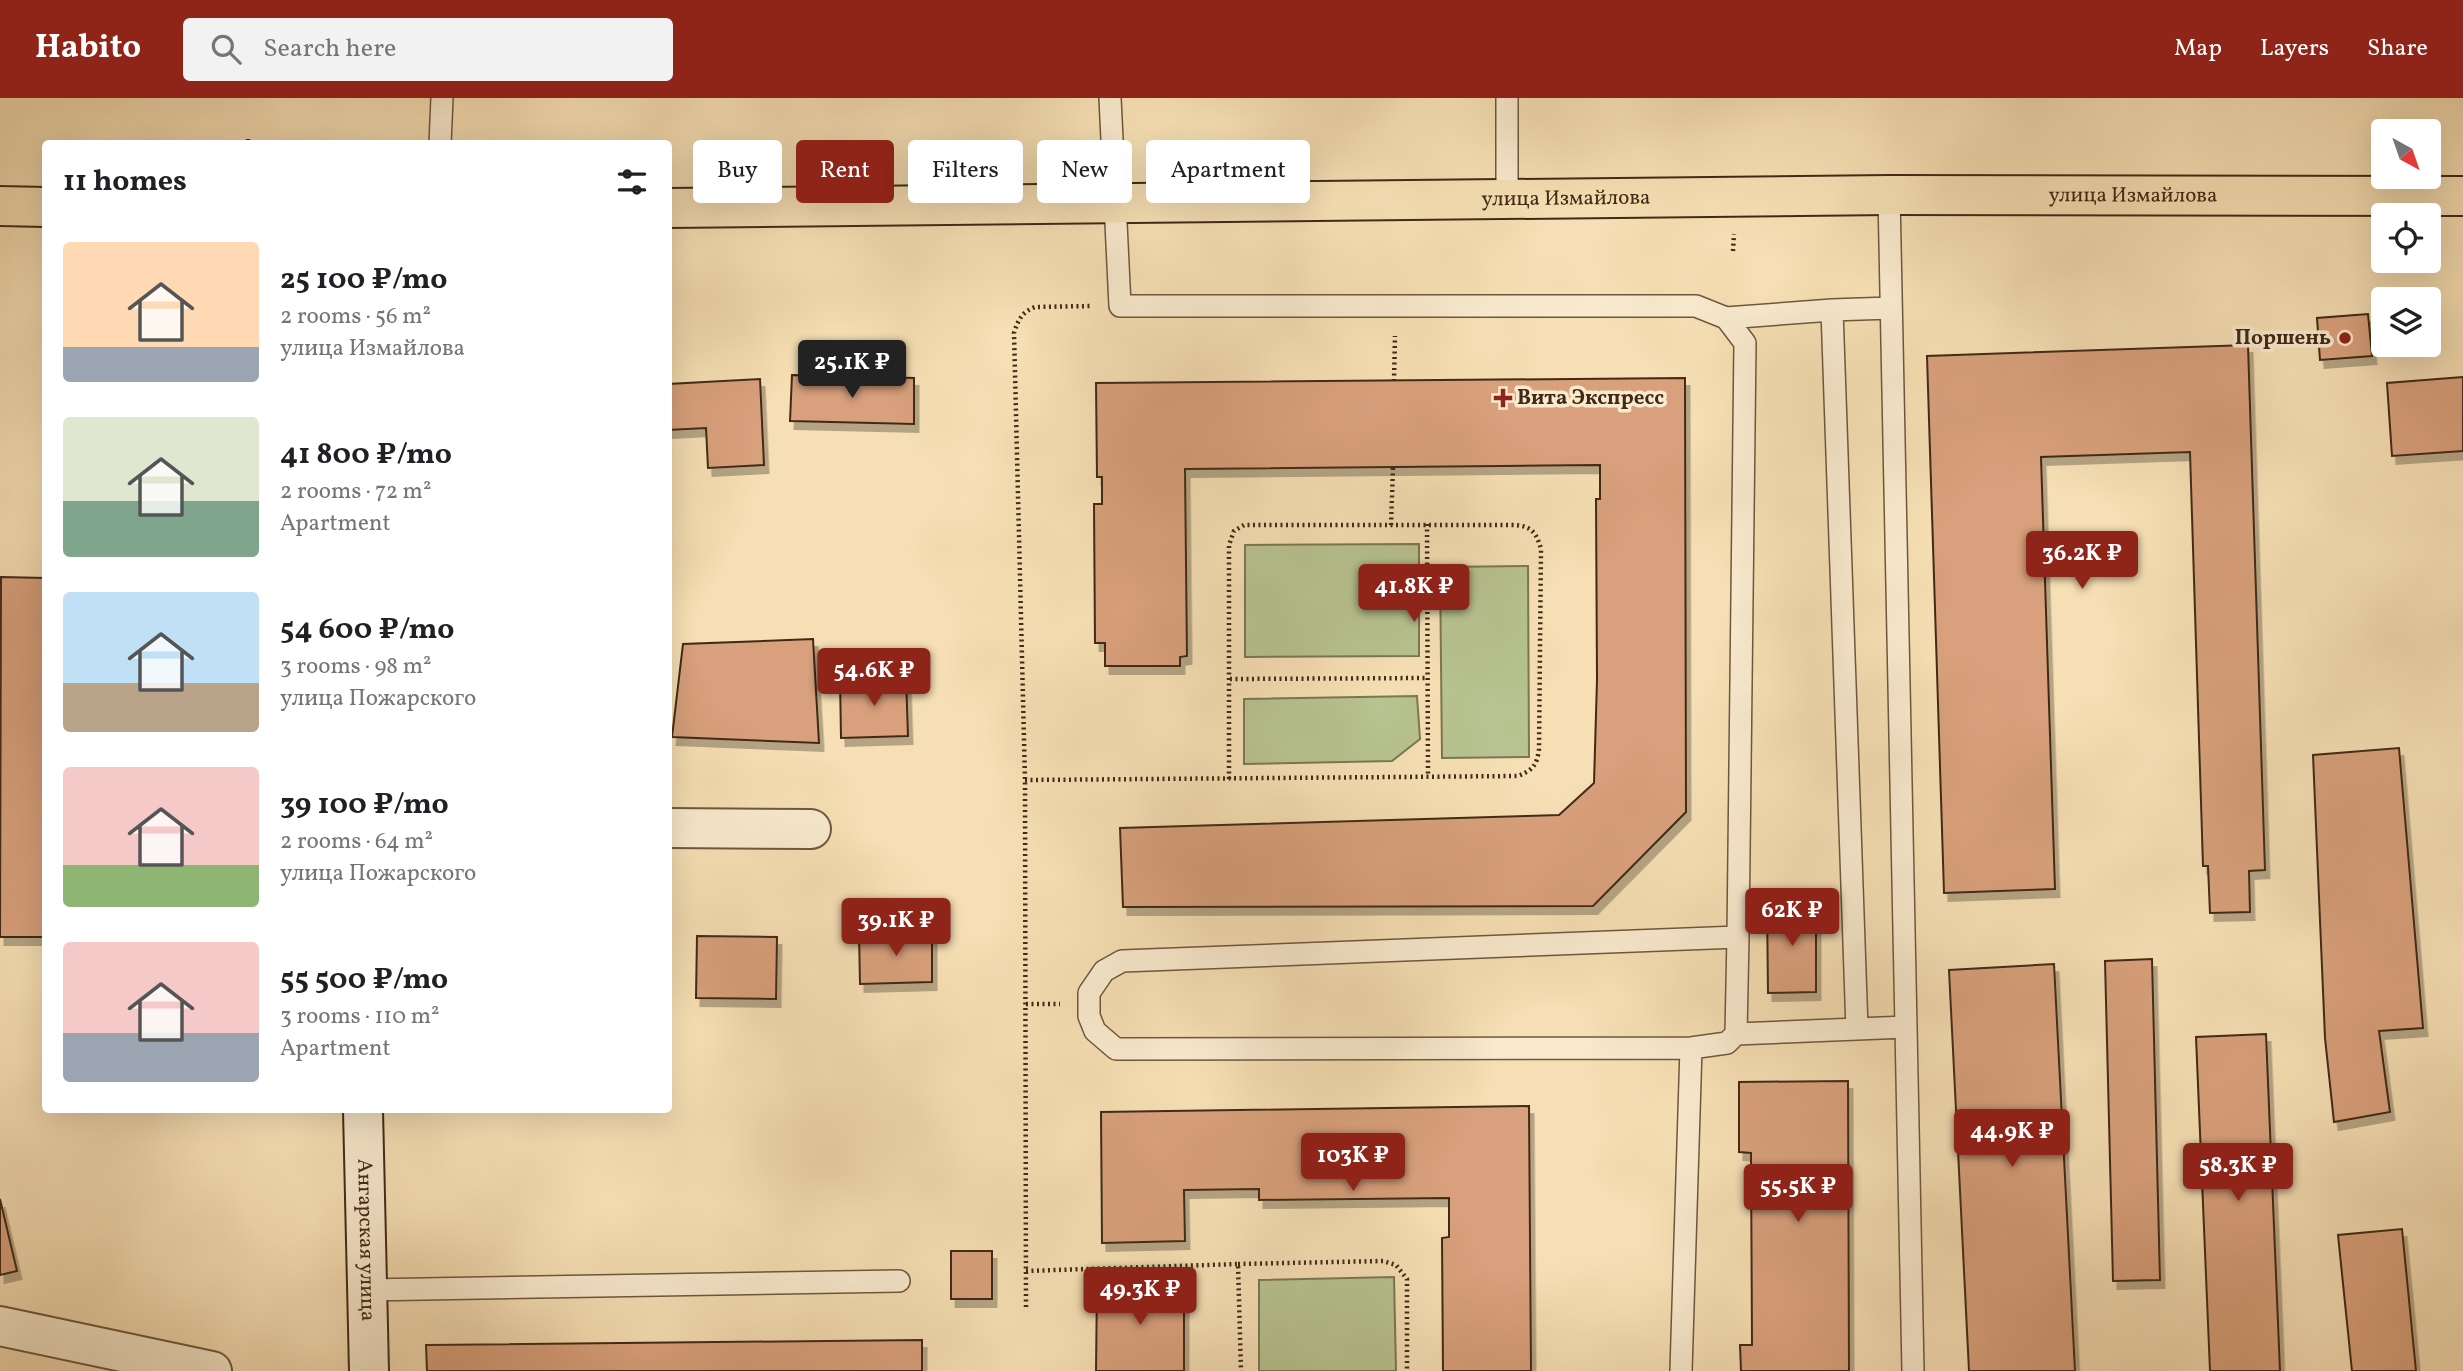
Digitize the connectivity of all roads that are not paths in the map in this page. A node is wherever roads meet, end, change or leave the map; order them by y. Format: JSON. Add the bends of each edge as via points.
{"nodes":[{"id":1,"x":442,"y":98,"type":"edge"},
{"id":2,"x":1110,"y":98,"type":"edge"},
{"id":3,"x":1507,"y":98,"type":"edge"},
{"id":4,"x":440,"y":140,"type":"edge"},
{"id":5,"x":1111,"y":140,"type":"edge"},
{"id":6,"x":1889,"y":195,"type":"junction"},
{"id":7,"x":2463,"y":196,"type":"edge"},
{"id":8,"x":1507,"y":199,"type":"junction"},
{"id":9,"x":1113,"y":203,"type":"joint"},
{"id":10,"x":1132,"y":203,"type":"edge"},
{"id":11,"x":0,"y":206,"type":"edge"},
{"id":12,"x":42,"y":207,"type":"edge"},
{"id":13,"x":672,"y":208,"type":"edge"},
{"id":14,"x":1890,"y":308,"type":"junction"},
{"id":15,"x":1832,"y":310,"type":"junction"},
{"id":16,"x":1726,"y":318,"type":"junction"},
{"id":17,"x":672,"y":828,"type":"edge"},
{"id":18,"x":811,"y":829,"type":"dead end"},
{"id":19,"x":1738,"y":937,"type":"junction"},
{"id":20,"x":1906,"y":1027,"type":"junction"},
{"id":21,"x":1857,"y":1029,"type":"junction"},
{"id":22,"x":1736,"y":1034,"type":"junction"},
{"id":23,"x":1690,"y":1048,"type":"junction"},
{"id":24,"x":363,"y":1113,"type":"edge"},
{"id":25,"x":900,"y":1281,"type":"dead end"},
{"id":26,"x":367,"y":1290,"type":"junction"},
{"id":27,"x":0,"y":1326,"type":"edge"},
{"id":28,"x":212,"y":1371,"type":"edge"},
{"id":29,"x":369,"y":1371,"type":"edge"},
{"id":30,"x":1681,"y":1371,"type":"edge"},
{"id":31,"x":1913,"y":1371,"type":"edge"}],
"edges":[{"from":1,"to":4,"type":"lane"},
{"from":2,"to":5,"type":"lane"},
{"from":3,"to":8,"type":"lane"},
{"from":6,"to":7,"type":"main road","name":"улица Измайлова"},
{"from":6,"to":8,"type":"main road","name":"улица Измайлова"},
{"from":6,"to":14,"type":"lane"},
{"from":8,"to":10,"type":"main road","name":"улица Измайлова"},
{"from":9,"to":13,"type":"main road","name":"улица Измайлова"},
{"from":9,"to":16,"type":"lane","via":[[1120,306],[1696,306]]},
{"from":11,"to":12,"type":"main road"},
{"from":14,"to":15,"type":"lane"},
{"from":14,"to":20,"type":"lane"},
{"from":15,"to":16,"type":"lane"},
{"from":15,"to":21,"type":"lane"},
{"from":16,"to":19,"type":"lane","via":[[1745,343]]},
{"from":17,"to":18,"type":"street"},
{"from":19,"to":22,"type":"lane"},
{"from":19,"to":23,"type":"lane","via":[[1122,961],[1104,971],[1089,993],[1089,1016],[1095,1031],[1116,1049]]},
{"from":20,"to":21,"type":"lane"},
{"from":20,"to":31,"type":"lane"},
{"from":21,"to":22,"type":"lane"},
{"from":22,"to":23,"type":"lane","via":[[1727,1043]]},
{"from":23,"to":30,"type":"lane"},
{"from":24,"to":26,"type":"street","name":"Ангарская улица"},
{"from":25,"to":26,"type":"lane"},
{"from":26,"to":29,"type":"street","name":"Ангарская улица"},
{"from":27,"to":28,"type":"street"}]}
